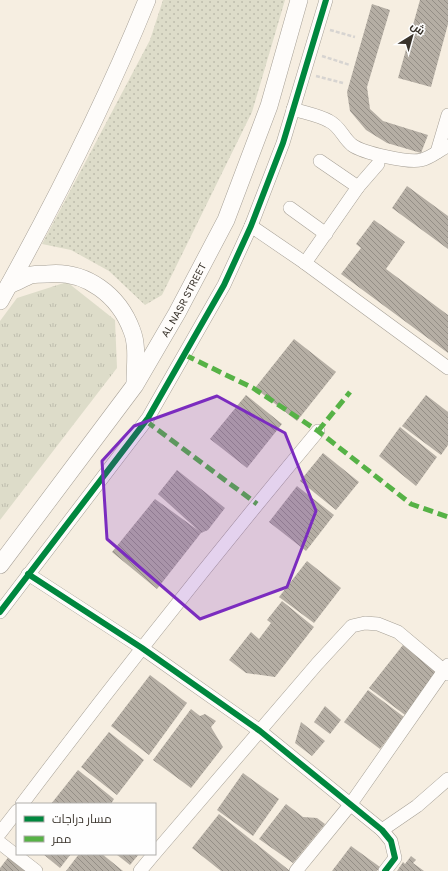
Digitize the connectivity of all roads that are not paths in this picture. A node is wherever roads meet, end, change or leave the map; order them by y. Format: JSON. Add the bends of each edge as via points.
{"nodes":[{"id":1,"x":147,"y":0,"type":"edge"},
{"id":2,"x":299,"y":0,"type":"edge"},
{"id":3,"x":326,"y":0,"type":"edge"},
{"id":4,"x":293,"y":109,"type":"junction"},
{"id":5,"x":448,"y":115,"type":"edge"},
{"id":6,"x":443,"y":149,"type":"edge"},
{"id":7,"x":320,"y":161,"type":"dead end"},
{"id":8,"x":378,"y":164,"type":"dead end"},
{"id":9,"x":358,"y":187,"type":"junction"},
{"id":10,"x":290,"y":208,"type":"dead end"},
{"id":11,"x":251,"y":226,"type":"junction"},
{"id":12,"x":326,"y":234,"type":"junction"},
{"id":13,"x":305,"y":263,"type":"junction"},
{"id":14,"x":9,"y":285,"type":"junction"},
{"id":15,"x":0,"y":302,"type":"edge"},
{"id":16,"x":448,"y":368,"type":"edge"},
{"id":17,"x":135,"y":385,"type":"junction"},
{"id":18,"x":318,"y":431,"type":"dead end"},
{"id":19,"x":0,"y":565,"type":"edge"},
{"id":20,"x":28,"y":574,"type":"junction"},
{"id":21,"x":0,"y":612,"type":"edge"},
{"id":22,"x":142,"y":648,"type":"junction"},
{"id":23,"x":447,"y":669,"type":"edge"},
{"id":24,"x":260,"y":731,"type":"junction"},
{"id":25,"x":448,"y":779,"type":"edge"},
{"id":26,"x":23,"y":803,"type":"edge"},
{"id":27,"x":350,"y":805,"type":"junction"},
{"id":28,"x":16,"y":812,"type":"edge"},
{"id":29,"x":382,"y":830,"type":"junction"},
{"id":30,"x":0,"y":833,"type":"edge"},
{"id":31,"x":0,"y":843,"type":"edge"},
{"id":32,"x":156,"y":852,"type":"edge"},
{"id":33,"x":153,"y":855,"type":"edge"},
{"id":34,"x":36,"y":871,"type":"edge"},
{"id":35,"x":140,"y":871,"type":"edge"},
{"id":36,"x":296,"y":871,"type":"edge"},
{"id":37,"x":385,"y":871,"type":"edge"}],
"edges":[{"from":1,"to":14,"type":"main road","via":[[80,152]]},
{"from":2,"to":17,"type":"main road","name":"AL NASR STREET","via":[[269,106],[226,220],[177,313]]},
{"from":3,"to":4,"type":"street"},
{"from":4,"to":6,"type":"street","via":[[329,121],[353,145],[363,151],[412,161],[423,160]]},
{"from":4,"to":11,"type":"street","via":[[283,143]]},
{"from":5,"to":6,"type":"street"},
{"from":7,"to":9,"type":"street"},
{"from":8,"to":9,"type":"street"},
{"from":9,"to":12,"type":"street"},
{"from":10,"to":12,"type":"street"},
{"from":11,"to":13,"type":"street"},
{"from":11,"to":20,"type":"street","via":[[224,285],[148,418]]},
{"from":12,"to":13,"type":"street"},
{"from":13,"to":16,"type":"street"},
{"from":14,"to":15,"type":"main road"},
{"from":14,"to":17,"type":"main road","via":[[32,275],[57,273],[82,278],[104,290],[122,309],[132,332],[136,357]]},
{"from":17,"to":19,"type":"main road","name":"AL NASR STREET"},
{"from":18,"to":22,"type":"street"},
{"from":20,"to":21,"type":"street"},
{"from":20,"to":22,"type":"street"},
{"from":22,"to":24,"type":"street"},
{"from":22,"to":26,"type":"street"},
{"from":23,"to":24,"type":"street","via":[[398,632],[365,622],[352,626]]},
{"from":23,"to":27,"type":"street"},
{"from":24,"to":27,"type":"street"},
{"from":24,"to":32,"type":"street"},
{"from":25,"to":29,"type":"street","via":[[417,806]]},
{"from":27,"to":29,"type":"street"},
{"from":27,"to":36,"type":"street"},
{"from":28,"to":30,"type":"street"},
{"from":29,"to":37,"type":"street","via":[[391,841],[395,858]]},
{"from":31,"to":34,"type":"street"},
{"from":33,"to":35,"type":"street"}]}
